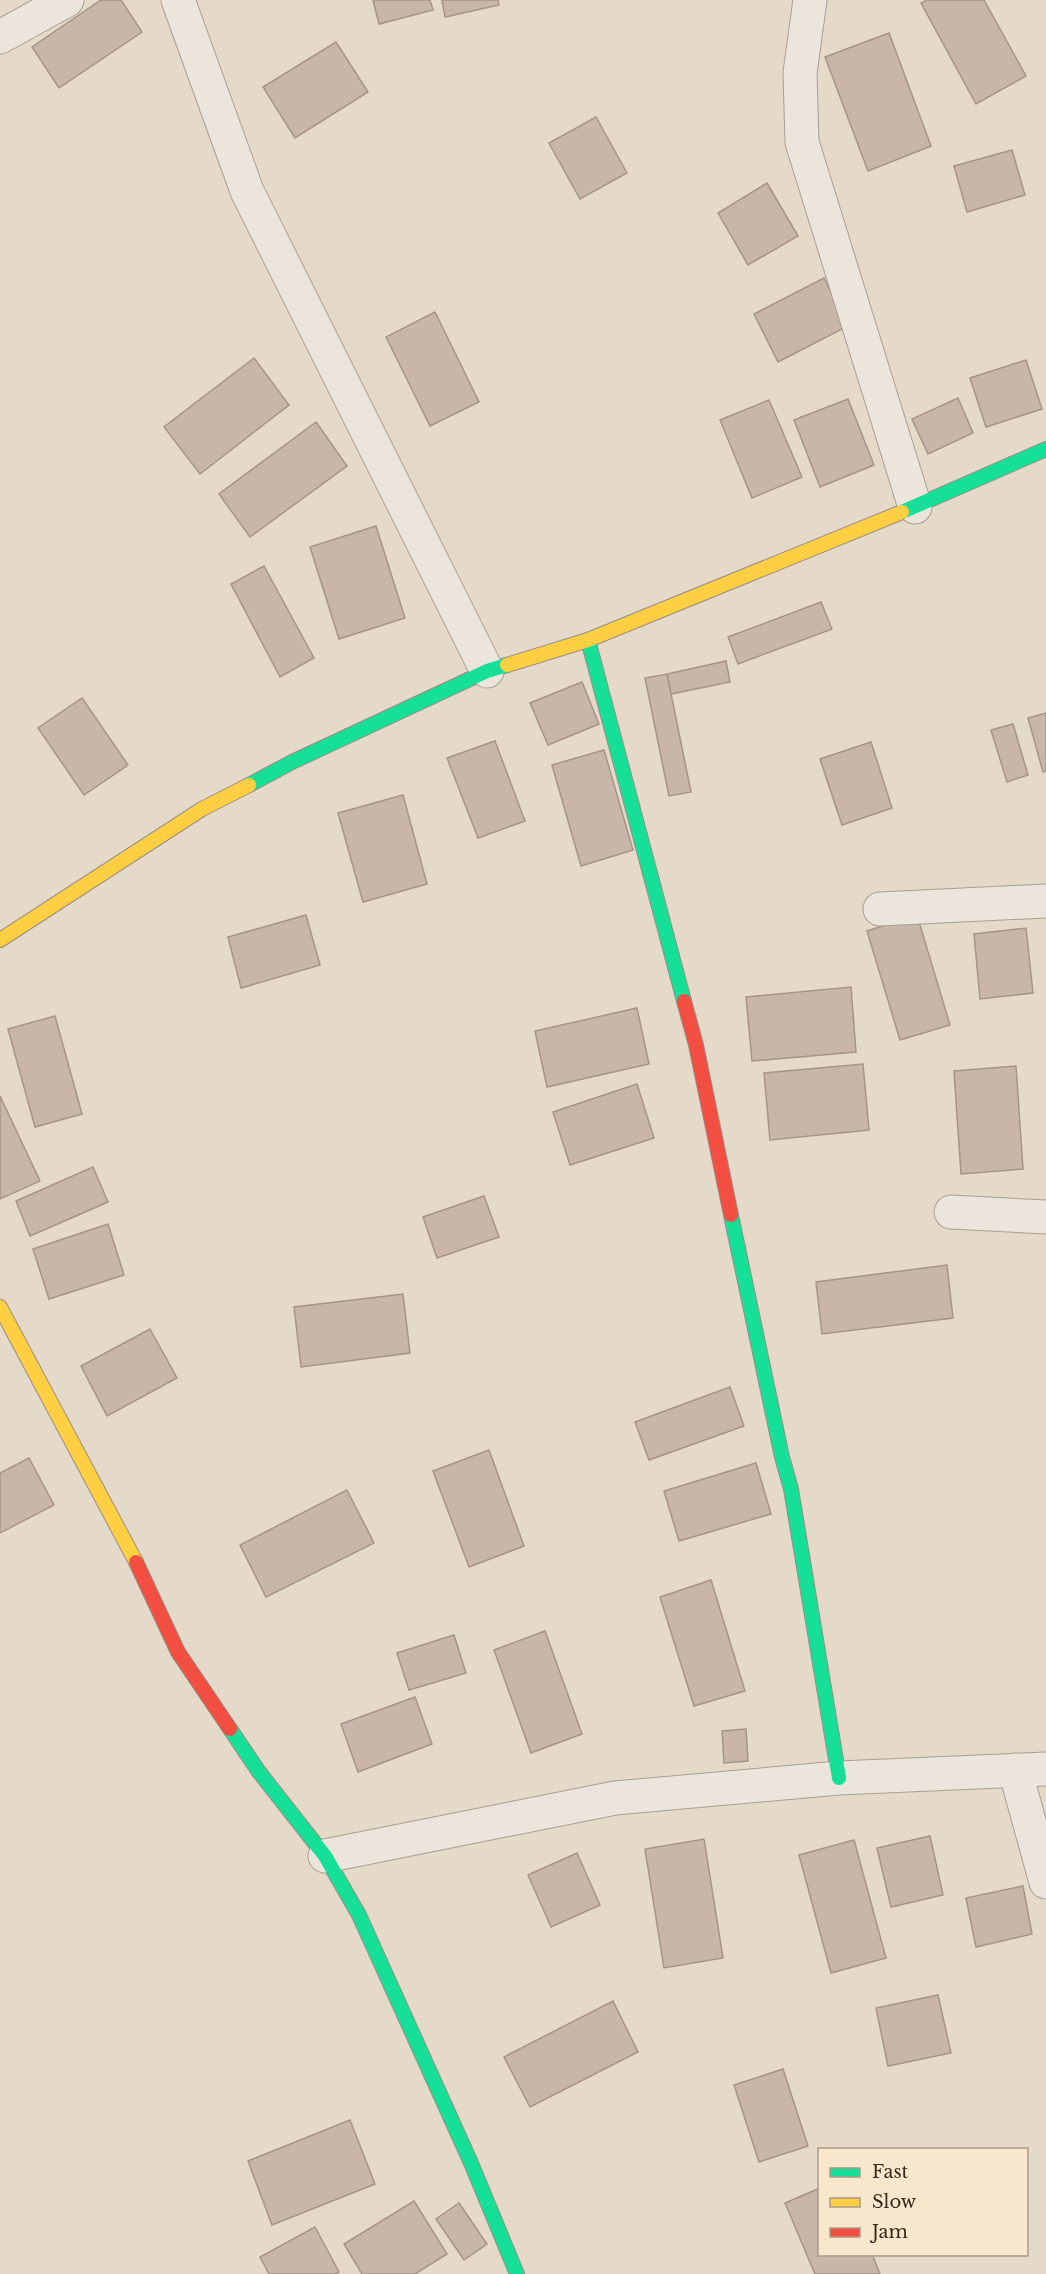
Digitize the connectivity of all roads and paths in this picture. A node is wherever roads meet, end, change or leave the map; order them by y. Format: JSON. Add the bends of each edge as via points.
{"nodes":[{"id":1,"x":67,"y":0,"type":"edge"},
{"id":2,"x":178,"y":0,"type":"edge"},
{"id":3,"x":810,"y":0,"type":"edge"},
{"id":4,"x":0,"y":37,"type":"edge"},
{"id":5,"x":1046,"y":449,"type":"edge"},
{"id":6,"x":915,"y":507,"type":"junction"},
{"id":7,"x":588,"y":640,"type":"junction"},
{"id":8,"x":487,"y":671,"type":"junction"},
{"id":9,"x":1046,"y":901,"type":"edge"},
{"id":10,"x":880,"y":909,"type":"dead end"},
{"id":11,"x":0,"y":940,"type":"edge"},
{"id":12,"x":951,"y":1212,"type":"dead end"},
{"id":13,"x":1046,"y":1217,"type":"edge"},
{"id":14,"x":0,"y":1307,"type":"edge"},
{"id":15,"x":1031,"y":1769,"type":"edge"},
{"id":16,"x":839,"y":1778,"type":"junction"},
{"id":17,"x":325,"y":1856,"type":"junction"},
{"id":18,"x":1046,"y":1882,"type":"edge"},
{"id":19,"x":516,"y":2274,"type":"edge"}],
"edges":[{"from":1,"to":4,"type":"street"},
{"from":2,"to":8,"type":"street","via":[[247,191]]},
{"from":3,"to":6,"type":"street","via":[[800,73],[802,142]]},
{"from":5,"to":6,"type":"street"},
{"from":6,"to":7,"type":"street"},
{"from":7,"to":8,"type":"street"},
{"from":7,"to":16,"type":"street","via":[[696,1045],[791,1489]]},
{"from":8,"to":11,"type":"street","via":[[292,762],[202,809]]},
{"from":9,"to":10,"type":"street"},
{"from":12,"to":13,"type":"street"},
{"from":14,"to":17,"type":"street","via":[[108,1508],[178,1652],[259,1772]]},
{"from":15,"to":16,"type":"street"},
{"from":15,"to":18,"type":"street"},
{"from":16,"to":17,"type":"street","via":[[615,1798]]},
{"from":17,"to":19,"type":"street","via":[[359,1915],[404,2010]]}]}
